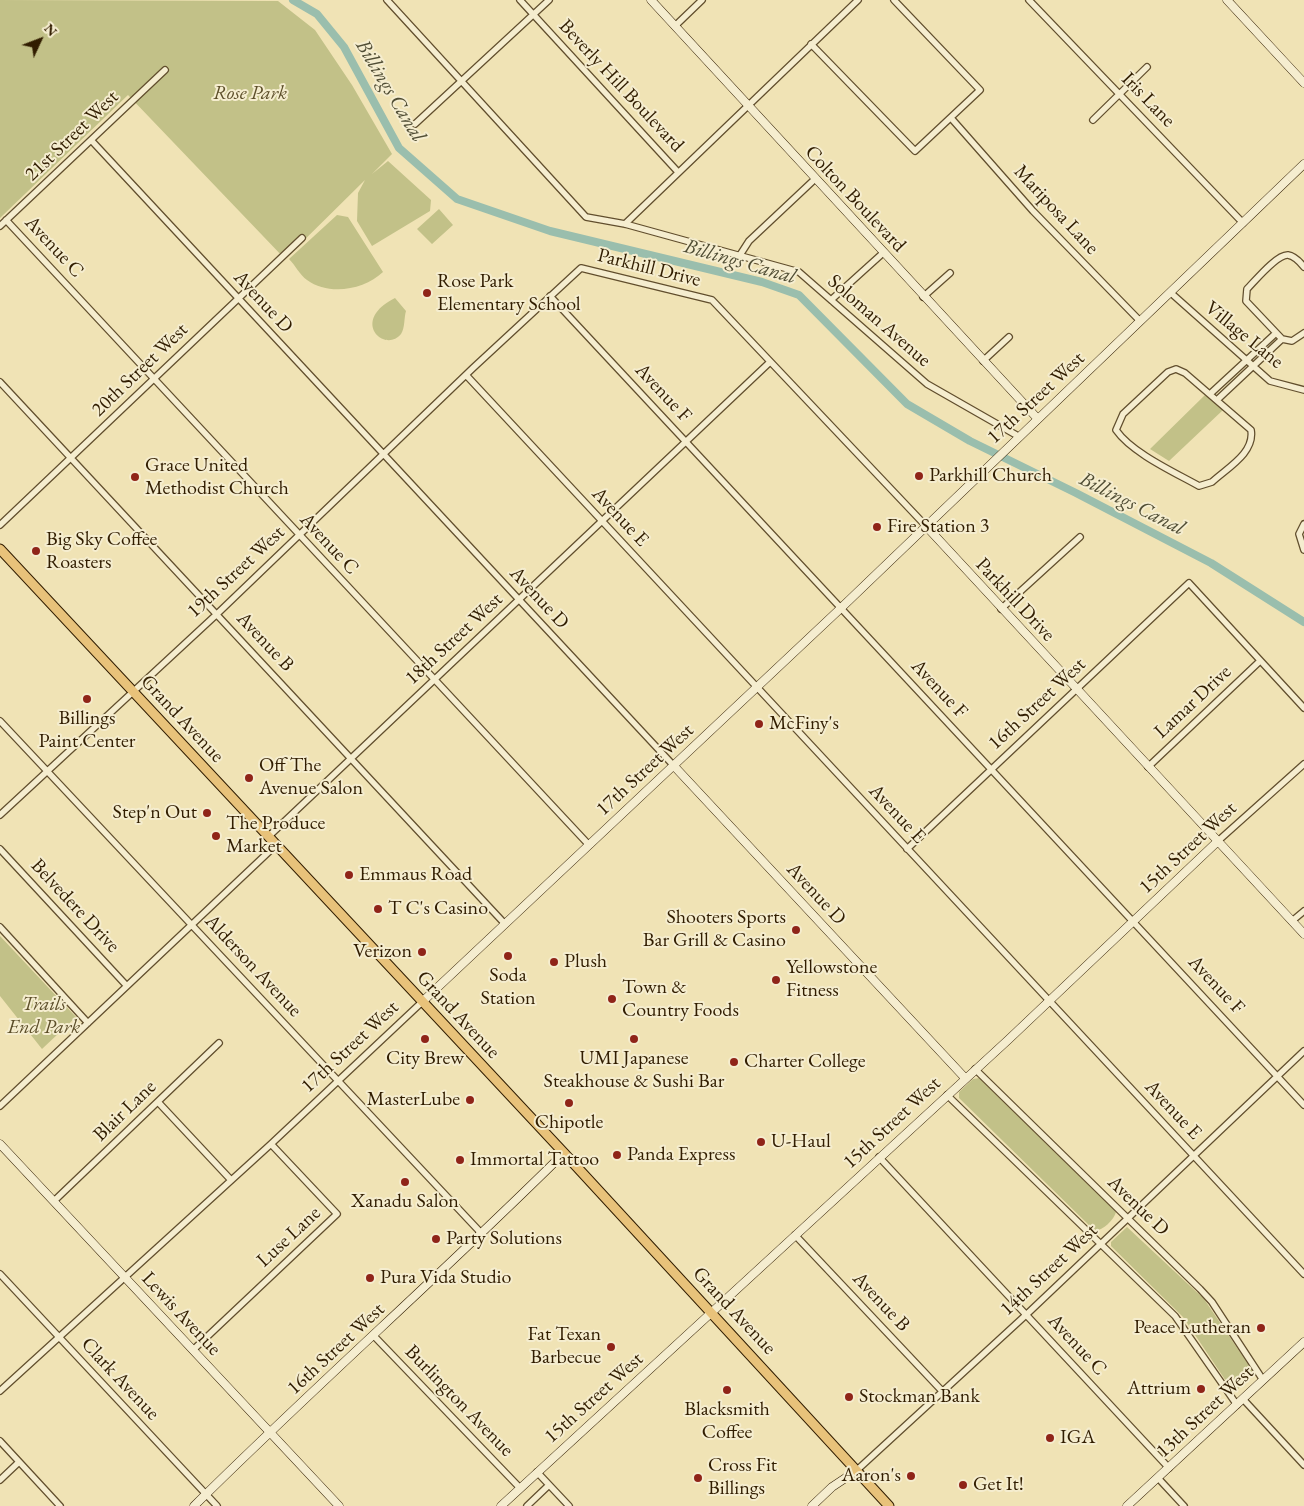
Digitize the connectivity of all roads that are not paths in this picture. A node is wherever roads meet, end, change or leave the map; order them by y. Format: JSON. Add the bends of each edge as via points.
{"nodes":[{"id":1,"x":388,"y":0,"type":"edge"},
{"id":2,"x":520,"y":0,"type":"edge"},
{"id":3,"x":549,"y":0,"type":"edge"},
{"id":4,"x":651,"y":0,"type":"edge"},
{"id":5,"x":702,"y":0,"type":"edge"},
{"id":6,"x":858,"y":0,"type":"edge"},
{"id":7,"x":894,"y":0,"type":"edge"},
{"id":8,"x":1029,"y":0,"type":"edge"},
{"id":9,"x":1227,"y":0,"type":"edge"},
{"id":10,"x":533,"y":14,"type":"junction"},
{"id":11,"x":675,"y":26,"type":"junction"},
{"id":12,"x":812,"y":44,"type":"junction"},
{"id":13,"x":1147,"y":67,"type":"dead end"},
{"id":14,"x":165,"y":70,"type":"dead end"},
{"id":15,"x":462,"y":80,"type":"junction"},
{"id":16,"x":1304,"y":83,"type":"edge"},
{"id":17,"x":1120,"y":94,"type":"junction"},
{"id":18,"x":748,"y":106,"type":"junction"},
{"id":19,"x":951,"y":118,"type":"junction"},
{"id":20,"x":1092,"y":120,"type":"dead end"},
{"id":21,"x":416,"y":124,"type":"dead end"},
{"id":22,"x":91,"y":140,"type":"junction"},
{"id":23,"x":1304,"y":164,"type":"edge"},
{"id":24,"x":678,"y":172,"type":"junction"},
{"id":25,"x":815,"y":179,"type":"junction"},
{"id":26,"x":6,"y":220,"type":"junction"},
{"id":27,"x":1243,"y":223,"type":"junction"},
{"id":28,"x":625,"y":224,"type":"junction"},
{"id":29,"x":0,"y":226,"type":"edge"},
{"id":30,"x":302,"y":238,"type":"dead end"},
{"id":31,"x":883,"y":253,"type":"junction"},
{"id":32,"x":740,"y":255,"type":"junction"},
{"id":33,"x":1304,"y":267,"type":"edge"},
{"id":34,"x":581,"y":268,"type":"joint"},
{"id":35,"x":950,"y":273,"type":"dead end"},
{"id":36,"x":1170,"y":293,"type":"junction"},
{"id":37,"x":550,"y":296,"type":"junction"},
{"id":38,"x":923,"y":297,"type":"junction"},
{"id":39,"x":238,"y":298,"type":"junction"},
{"id":40,"x":831,"y":300,"type":"junction"},
{"id":41,"x":1140,"y":321,"type":"junction"},
{"id":42,"x":1276,"y":333,"type":"junction"},
{"id":43,"x":1304,"y":333,"type":"edge"},
{"id":44,"x":1009,"y":337,"type":"dead end"},
{"id":45,"x":1282,"y":340,"type":"junction"},
{"id":46,"x":984,"y":361,"type":"junction"},
{"id":47,"x":1246,"y":361,"type":"junction"},
{"id":48,"x":770,"y":362,"type":"junction"},
{"id":49,"x":1253,"y":367,"type":"junction"},
{"id":50,"x":466,"y":375,"type":"junction"},
{"id":51,"x":154,"y":378,"type":"junction"},
{"id":52,"x":0,"y":382,"type":"edge"},
{"id":53,"x":1304,"y":390,"type":"edge"},
{"id":54,"x":1210,"y":394,"type":"junction"},
{"id":55,"x":1218,"y":400,"type":"junction"},
{"id":56,"x":1037,"y":418,"type":"junction"},
{"id":57,"x":1018,"y":436,"type":"junction"},
{"id":58,"x":686,"y":442,"type":"junction"},
{"id":59,"x":383,"y":455,"type":"junction"},
{"id":60,"x":72,"y":457,"type":"junction"},
{"id":61,"x":602,"y":521,"type":"junction"},
{"id":62,"x":1304,"y":524,"type":"edge"},
{"id":63,"x":0,"y":525,"type":"edge"},
{"id":64,"x":925,"y":525,"type":"junction"},
{"id":65,"x":299,"y":535,"type":"junction"},
{"id":66,"x":1080,"y":537,"type":"dead end"},
{"id":67,"x":0,"y":549,"type":"edge"},
{"id":68,"x":1304,"y":550,"type":"edge"},
{"id":69,"x":519,"y":600,"type":"junction"},
{"id":70,"x":841,"y":608,"type":"junction"},
{"id":71,"x":1001,"y":610,"type":"junction"},
{"id":72,"x":217,"y":614,"type":"junction"},
{"id":73,"x":1260,"y":661,"type":"junction"},
{"id":74,"x":435,"y":679,"type":"junction"},
{"id":75,"x":756,"y":687,"type":"junction"},
{"id":76,"x":1076,"y":690,"type":"junction"},
{"id":77,"x":132,"y":691,"type":"junction"},
{"id":78,"x":1304,"y":708,"type":"edge"},
{"id":79,"x":0,"y":721,"type":"edge"},
{"id":80,"x":352,"y":758,"type":"junction"},
{"id":81,"x":1304,"y":764,"type":"edge"},
{"id":82,"x":674,"y":766,"type":"junction"},
{"id":83,"x":1148,"y":766,"type":"junction"},
{"id":84,"x":992,"y":770,"type":"junction"},
{"id":85,"x":46,"y":771,"type":"junction"},
{"id":86,"x":0,"y":815,"type":"edge"},
{"id":87,"x":268,"y":837,"type":"junction"},
{"id":88,"x":1218,"y":841,"type":"junction"},
{"id":89,"x":276,"y":845,"type":"junction"},
{"id":90,"x":589,"y":845,"type":"junction"},
{"id":91,"x":0,"y":849,"type":"edge"},
{"id":92,"x":907,"y":849,"type":"junction"},
{"id":93,"x":1304,"y":911,"type":"edge"},
{"id":94,"x":1134,"y":920,"type":"junction"},
{"id":95,"x":1292,"y":921,"type":"junction"},
{"id":96,"x":505,"y":924,"type":"junction"},
{"id":97,"x":194,"y":925,"type":"junction"},
{"id":98,"x":0,"y":927,"type":"edge"},
{"id":99,"x":1304,"y":934,"type":"edge"},
{"id":100,"x":126,"y":985,"type":"junction"},
{"id":101,"x":1050,"y":1000,"type":"junction"},
{"id":102,"x":422,"y":1002,"type":"junction"},
{"id":103,"x":88,"y":1023,"type":"junction"},
{"id":104,"x":219,"y":1043,"type":"dead end"},
{"id":105,"x":1304,"y":1051,"type":"edge"},
{"id":106,"x":975,"y":1069,"type":"junction"},
{"id":107,"x":1277,"y":1076,"type":"junction"},
{"id":108,"x":965,"y":1078,"type":"junction"},
{"id":109,"x":337,"y":1080,"type":"junction"},
{"id":110,"x":947,"y":1094,"type":"junction"},
{"id":111,"x":158,"y":1102,"type":"junction"},
{"id":112,"x":1304,"y":1104,"type":"edge"},
{"id":113,"x":0,"y":1106,"type":"edge"},
{"id":114,"x":0,"y":1144,"type":"edge"},
{"id":115,"x":270,"y":1144,"type":"junction"},
{"id":116,"x":564,"y":1153,"type":"junction"},
{"id":117,"x":1193,"y":1155,"type":"junction"},
{"id":118,"x":880,"y":1157,"type":"junction"},
{"id":119,"x":231,"y":1180,"type":"junction"},
{"id":120,"x":54,"y":1201,"type":"junction"},
{"id":121,"x":1127,"y":1218,"type":"junction"},
{"id":122,"x":482,"y":1234,"type":"junction"},
{"id":123,"x":795,"y":1235,"type":"junction"},
{"id":124,"x":1101,"y":1244,"type":"junction"},
{"id":125,"x":0,"y":1274,"type":"edge"},
{"id":126,"x":1304,"y":1274,"type":"edge"},
{"id":127,"x":124,"y":1276,"type":"junction"},
{"id":128,"x":712,"y":1313,"type":"junction"},
{"id":129,"x":1027,"y":1314,"type":"junction"},
{"id":130,"x":59,"y":1336,"type":"junction"},
{"id":131,"x":374,"y":1336,"type":"junction"},
{"id":132,"x":1304,"y":1342,"type":"edge"},
{"id":133,"x":193,"y":1350,"type":"junction"},
{"id":134,"x":1263,"y":1380,"type":"junction"},
{"id":135,"x":0,"y":1391,"type":"edge"},
{"id":136,"x":943,"y":1392,"type":"junction"},
{"id":137,"x":1240,"y":1402,"type":"junction"},
{"id":138,"x":269,"y":1433,"type":"junction"},
{"id":139,"x":0,"y":1441,"type":"edge"},
{"id":140,"x":19,"y":1462,"type":"junction"},
{"id":141,"x":1304,"y":1465,"type":"edge"},
{"id":142,"x":1168,"y":1468,"type":"junction"},
{"id":143,"x":856,"y":1471,"type":"junction"},
{"id":144,"x":537,"y":1472,"type":"junction"},
{"id":145,"x":1158,"y":1478,"type":"junction"},
{"id":146,"x":0,"y":1480,"type":"edge"},
{"id":147,"x":549,"y":1485,"type":"junction"},
{"id":148,"x":520,"y":1488,"type":"junction"},
{"id":149,"x":206,"y":1494,"type":"junction"},
{"id":150,"x":60,"y":1506,"type":"edge"},
{"id":151,"x":194,"y":1506,"type":"edge"},
{"id":152,"x":217,"y":1506,"type":"edge"},
{"id":153,"x":339,"y":1506,"type":"edge"},
{"id":154,"x":501,"y":1506,"type":"edge"},
{"id":155,"x":527,"y":1506,"type":"edge"},
{"id":156,"x":569,"y":1506,"type":"edge"},
{"id":157,"x":812,"y":1506,"type":"edge"},
{"id":158,"x":889,"y":1506,"type":"edge"},
{"id":159,"x":1127,"y":1506,"type":"edge"},
{"id":160,"x":1184,"y":1506,"type":"edge"}],
"edges":[{"from":1,"to":15,"type":"street","name":"Parkhill Drive"},
{"from":2,"to":10,"type":"street","name":"Beverly Hill Boulevard"},
{"from":3,"to":10,"type":"street"},
{"from":4,"to":11,"type":"street","name":"Colton Boulevard"},
{"from":5,"to":11,"type":"street"},
{"from":6,"to":12,"type":"street"},
{"from":7,"to":19,"type":"street","via":[[980,90]]},
{"from":8,"to":17,"type":"street","name":"Iris Lane"},
{"from":9,"to":16,"type":"street"},
{"from":10,"to":15,"type":"street"},
{"from":10,"to":24,"type":"street","name":"Beverly Hill Boulevard"},
{"from":11,"to":18,"type":"street","name":"Colton Boulevard"},
{"from":12,"to":18,"type":"street"},
{"from":12,"to":19,"type":"street","via":[[915,151]]},
{"from":13,"to":17,"type":"street"},
{"from":14,"to":22,"type":"street","name":"21st Street West"},
{"from":15,"to":21,"type":"street"},
{"from":15,"to":28,"type":"street","name":"Parkhill Drive","via":[[586,217]]},
{"from":17,"to":20,"type":"street"},
{"from":17,"to":27,"type":"street","name":"Iris Lane"},
{"from":18,"to":24,"type":"street"},
{"from":18,"to":25,"type":"street","name":"Colton Boulevard"},
{"from":19,"to":41,"type":"street","name":"Mariposa Lane","via":[[1033,211]]},
{"from":22,"to":26,"type":"street","name":"21st Street West"},
{"from":22,"to":39,"type":"street","name":"Avenue D"},
{"from":23,"to":27,"type":"street","name":"17th Street West"},
{"from":24,"to":28,"type":"street"},
{"from":25,"to":31,"type":"street","name":"Colton Boulevard"},
{"from":25,"to":32,"type":"street","via":[[749,241]]},
{"from":26,"to":29,"type":"street","name":"21st Street West"},
{"from":26,"to":51,"type":"street","name":"Avenue C"},
{"from":27,"to":36,"type":"street","name":"17th Street West"},
{"from":28,"to":32,"type":"street","name":"Soloman Avenue"},
{"from":30,"to":39,"type":"street","name":"20th Street West"},
{"from":31,"to":38,"type":"street","name":"Colton Boulevard"},
{"from":31,"to":40,"type":"street"},
{"from":32,"to":40,"type":"street","name":"Soloman Avenue","via":[[799,272]]},
{"from":33,"to":42,"type":"street","via":[[1296,258],[1288,255],[1279,257],[1247,289],[1246,301]]},
{"from":34,"to":37,"type":"street","name":"19th Street West"},
{"from":34,"to":48,"type":"street","name":"Parkhill Drive","via":[[712,300]]},
{"from":35,"to":38,"type":"street"},
{"from":36,"to":41,"type":"street","name":"17th Street West"},
{"from":36,"to":47,"type":"street","name":"Village Lane"},
{"from":37,"to":50,"type":"street","name":"19th Street West"},
{"from":37,"to":58,"type":"street","name":"Avenue F"},
{"from":38,"to":46,"type":"street","name":"Colton Boulevard"},
{"from":39,"to":51,"type":"street","name":"20th Street West"},
{"from":39,"to":59,"type":"street","name":"Avenue D"},
{"from":40,"to":57,"type":"street","name":"Soloman Avenue","via":[[927,384]]},
{"from":41,"to":56,"type":"street","name":"17th Street West"},
{"from":42,"to":45,"type":"street"},
{"from":42,"to":47,"type":"street"},
{"from":43,"to":45,"type":"street","via":[[1292,341]]},
{"from":44,"to":46,"type":"street"},
{"from":45,"to":49,"type":"street"},
{"from":46,"to":56,"type":"street","name":"Colton Boulevard"},
{"from":47,"to":49,"type":"street","name":"Village Lane"},
{"from":47,"to":54,"type":"street"},
{"from":48,"to":58,"type":"street","name":"18th Street West"},
{"from":48,"to":64,"type":"street","name":"Parkhill Drive"},
{"from":49,"to":53,"type":"street","name":"Village Lane","via":[[1270,382]]},
{"from":49,"to":55,"type":"street"},
{"from":50,"to":59,"type":"street","name":"19th Street West"},
{"from":50,"to":61,"type":"street","name":"Avenue E"},
{"from":51,"to":60,"type":"street","name":"20th Street West"},
{"from":51,"to":65,"type":"street","name":"Avenue C"},
{"from":52,"to":60,"type":"street","name":"Avenue B"},
{"from":54,"to":55,"type":"street"},
{"from":54,"to":55,"type":"street","via":[[1186,373],[1176,369],[1168,372],[1122,414],[1116,430],[1123,439],[1198,486],[1205,485],[1249,449],[1253,439],[1251,430]]},
{"from":56,"to":57,"type":"street","name":"17th Street West"},
{"from":57,"to":64,"type":"street","name":"17th Street West"},
{"from":58,"to":61,"type":"street","name":"18th Street West"},
{"from":58,"to":70,"type":"street","name":"Avenue F"},
{"from":59,"to":65,"type":"street","name":"19th Street West"},
{"from":59,"to":69,"type":"street","name":"Avenue D"},
{"from":60,"to":63,"type":"street","name":"20th Street West"},
{"from":60,"to":72,"type":"street","name":"Avenue B"},
{"from":61,"to":69,"type":"street","name":"18th Street West"},
{"from":61,"to":75,"type":"street","name":"Avenue E"},
{"from":62,"to":68,"type":"street","via":[[1299,534]]},
{"from":64,"to":70,"type":"street","name":"17th Street West"},
{"from":64,"to":71,"type":"street","name":"Parkhill Drive"},
{"from":65,"to":72,"type":"street","name":"19th Street West"},
{"from":65,"to":74,"type":"street","name":"Avenue C"},
{"from":66,"to":71,"type":"street"},
{"from":67,"to":77,"type":"main road","name":"Grand Avenue"},
{"from":69,"to":74,"type":"street","name":"18th Street West"},
{"from":69,"to":82,"type":"street","name":"Avenue D"},
{"from":70,"to":75,"type":"street","name":"17th Street West"},
{"from":70,"to":84,"type":"street","name":"Avenue F"},
{"from":71,"to":76,"type":"street","name":"Parkhill Drive"},
{"from":72,"to":77,"type":"street","name":"19th Street West"},
{"from":72,"to":80,"type":"street","name":"Avenue B"},
{"from":73,"to":76,"type":"street","name":"16th Street West","via":[[1189,583]]},
{"from":73,"to":78,"type":"street"},
{"from":73,"to":83,"type":"street","name":"Lamar Drive"},
{"from":74,"to":80,"type":"street","name":"18th Street West"},
{"from":74,"to":90,"type":"street","name":"Avenue C"},
{"from":75,"to":82,"type":"street","name":"17th Street West"},
{"from":75,"to":92,"type":"street","name":"Avenue E"},
{"from":76,"to":83,"type":"street","name":"Parkhill Drive"},
{"from":76,"to":84,"type":"street","name":"16th Street West"},
{"from":77,"to":85,"type":"street","name":"19th Street West"},
{"from":77,"to":87,"type":"main road","name":"Grand Avenue"},
{"from":79,"to":85,"type":"street","name":"Alderson Avenue"},
{"from":80,"to":87,"type":"street","name":"18th Street West"},
{"from":80,"to":96,"type":"street","name":"Avenue B"},
{"from":81,"to":88,"type":"street","name":"15th Street West"},
{"from":82,"to":90,"type":"street","name":"17th Street West"},
{"from":82,"to":108,"type":"street","name":"Avenue D"},
{"from":83,"to":88,"type":"street","name":"Parkhill Drive"},
{"from":84,"to":92,"type":"street","name":"16th Street West"},
{"from":84,"to":94,"type":"street","name":"Avenue F"},
{"from":85,"to":86,"type":"street","name":"19th Street West"},
{"from":85,"to":97,"type":"street","name":"Alderson Avenue"},
{"from":87,"to":89,"type":"main road","name":"Grand Avenue"},
{"from":88,"to":94,"type":"street","name":"15th Street West"},
{"from":88,"to":95,"type":"street","name":"Parkhill Drive"},
{"from":89,"to":97,"type":"street"},
{"from":89,"to":102,"type":"main road","name":"Grand Avenue"},
{"from":90,"to":96,"type":"street","name":"17th Street West"},
{"from":91,"to":100,"type":"street","name":"Belvedere Drive"},
{"from":92,"to":101,"type":"street","name":"Avenue E"},
{"from":93,"to":95,"type":"street"},
{"from":94,"to":101,"type":"street","name":"15th Street West"},
{"from":94,"to":107,"type":"street","name":"Avenue F"},
{"from":95,"to":99,"type":"street","name":"Parkhill Drive"},
{"from":96,"to":102,"type":"street","name":"17th Street West"},
{"from":97,"to":100,"type":"street"},
{"from":97,"to":109,"type":"street","name":"Alderson Avenue"},
{"from":98,"to":103,"type":"street"},
{"from":100,"to":103,"type":"street"},
{"from":101,"to":106,"type":"street","name":"15th Street West"},
{"from":101,"to":117,"type":"street","name":"Avenue E"},
{"from":102,"to":109,"type":"street","name":"17th Street West"},
{"from":102,"to":116,"type":"main road","name":"Grand Avenue"},
{"from":103,"to":113,"type":"street"},
{"from":104,"to":111,"type":"street","name":"Blair Lane"},
{"from":105,"to":107,"type":"street","name":"14th Street West"},
{"from":106,"to":108,"type":"street","name":"15th Street West"},
{"from":106,"to":121,"type":"street","name":"Avenue D"},
{"from":107,"to":112,"type":"street","name":"Avenue F"},
{"from":107,"to":117,"type":"street","name":"14th Street West"},
{"from":108,"to":110,"type":"street","name":"15th Street West"},
{"from":109,"to":115,"type":"street","name":"17th Street West"},
{"from":109,"to":122,"type":"street","name":"Alderson Avenue"},
{"from":110,"to":118,"type":"street","name":"15th Street West"},
{"from":110,"to":124,"type":"street"},
{"from":111,"to":119,"type":"street"},
{"from":111,"to":120,"type":"street","name":"Blair Lane"},
{"from":114,"to":120,"type":"street","name":"Lewis Avenue"},
{"from":115,"to":119,"type":"street","name":"17th Street West"},
{"from":115,"to":133,"type":"street","name":"Luse Lane","via":[[337,1214]]},
{"from":116,"to":122,"type":"street","name":"16th Street West"},
{"from":116,"to":128,"type":"main road","name":"Grand Avenue"},
{"from":117,"to":121,"type":"street","name":"14th Street West"},
{"from":117,"to":126,"type":"street","name":"Avenue E"},
{"from":118,"to":123,"type":"street","name":"15th Street West"},
{"from":118,"to":129,"type":"street","name":"Avenue C"},
{"from":119,"to":127,"type":"street","name":"17th Street West"},
{"from":120,"to":127,"type":"street","name":"Lewis Avenue"},
{"from":121,"to":124,"type":"street","name":"14th Street West"},
{"from":121,"to":134,"type":"street","name":"Avenue D","via":[[1212,1302]]},
{"from":122,"to":131,"type":"street","name":"16th Street West"},
{"from":123,"to":128,"type":"street","name":"15th Street West"},
{"from":123,"to":136,"type":"street","name":"Avenue B"},
{"from":124,"to":129,"type":"street","name":"14th Street West"},
{"from":124,"to":137,"type":"street","via":[[1175,1316]]},
{"from":125,"to":130,"type":"street","name":"Clark Avenue"},
{"from":127,"to":130,"type":"street","name":"17th Street West"},
{"from":127,"to":133,"type":"street","name":"Lewis Avenue"},
{"from":128,"to":143,"type":"main road","name":"Grand Avenue"},
{"from":128,"to":144,"type":"street","name":"15th Street West"},
{"from":129,"to":136,"type":"street","name":"14th Street West"},
{"from":129,"to":142,"type":"street","name":"Avenue C"},
{"from":130,"to":135,"type":"street","name":"17th Street West"},
{"from":130,"to":149,"type":"street","name":"Clark Avenue"},
{"from":131,"to":138,"type":"street","name":"16th Street West"},
{"from":131,"to":148,"type":"street","name":"Burlington Avenue"},
{"from":132,"to":134,"type":"street","name":"13th Street West"},
{"from":133,"to":138,"type":"street","name":"Lewis Avenue"},
{"from":134,"to":137,"type":"street","name":"13th Street West"},
{"from":136,"to":143,"type":"street","name":"14th Street West"},
{"from":137,"to":141,"type":"street"},
{"from":137,"to":142,"type":"street","name":"13th Street West"},
{"from":138,"to":149,"type":"street","name":"16th Street West"},
{"from":138,"to":153,"type":"street","name":"Lewis Avenue"},
{"from":139,"to":140,"type":"street"},
{"from":140,"to":146,"type":"street"},
{"from":140,"to":150,"type":"street"},
{"from":142,"to":145,"type":"street","name":"13th Street West"},
{"from":143,"to":157,"type":"street","name":"14th Street West"},
{"from":143,"to":158,"type":"main road","name":"Grand Avenue"},
{"from":144,"to":147,"type":"street"},
{"from":144,"to":148,"type":"street","name":"15th Street West"},
{"from":145,"to":159,"type":"street","name":"13th Street West"},
{"from":145,"to":160,"type":"street"},
{"from":147,"to":155,"type":"street"},
{"from":147,"to":156,"type":"street"},
{"from":148,"to":154,"type":"street","name":"15th Street West"},
{"from":149,"to":151,"type":"street","name":"16th Street West"},
{"from":149,"to":152,"type":"street","name":"Clark Avenue"}]}
